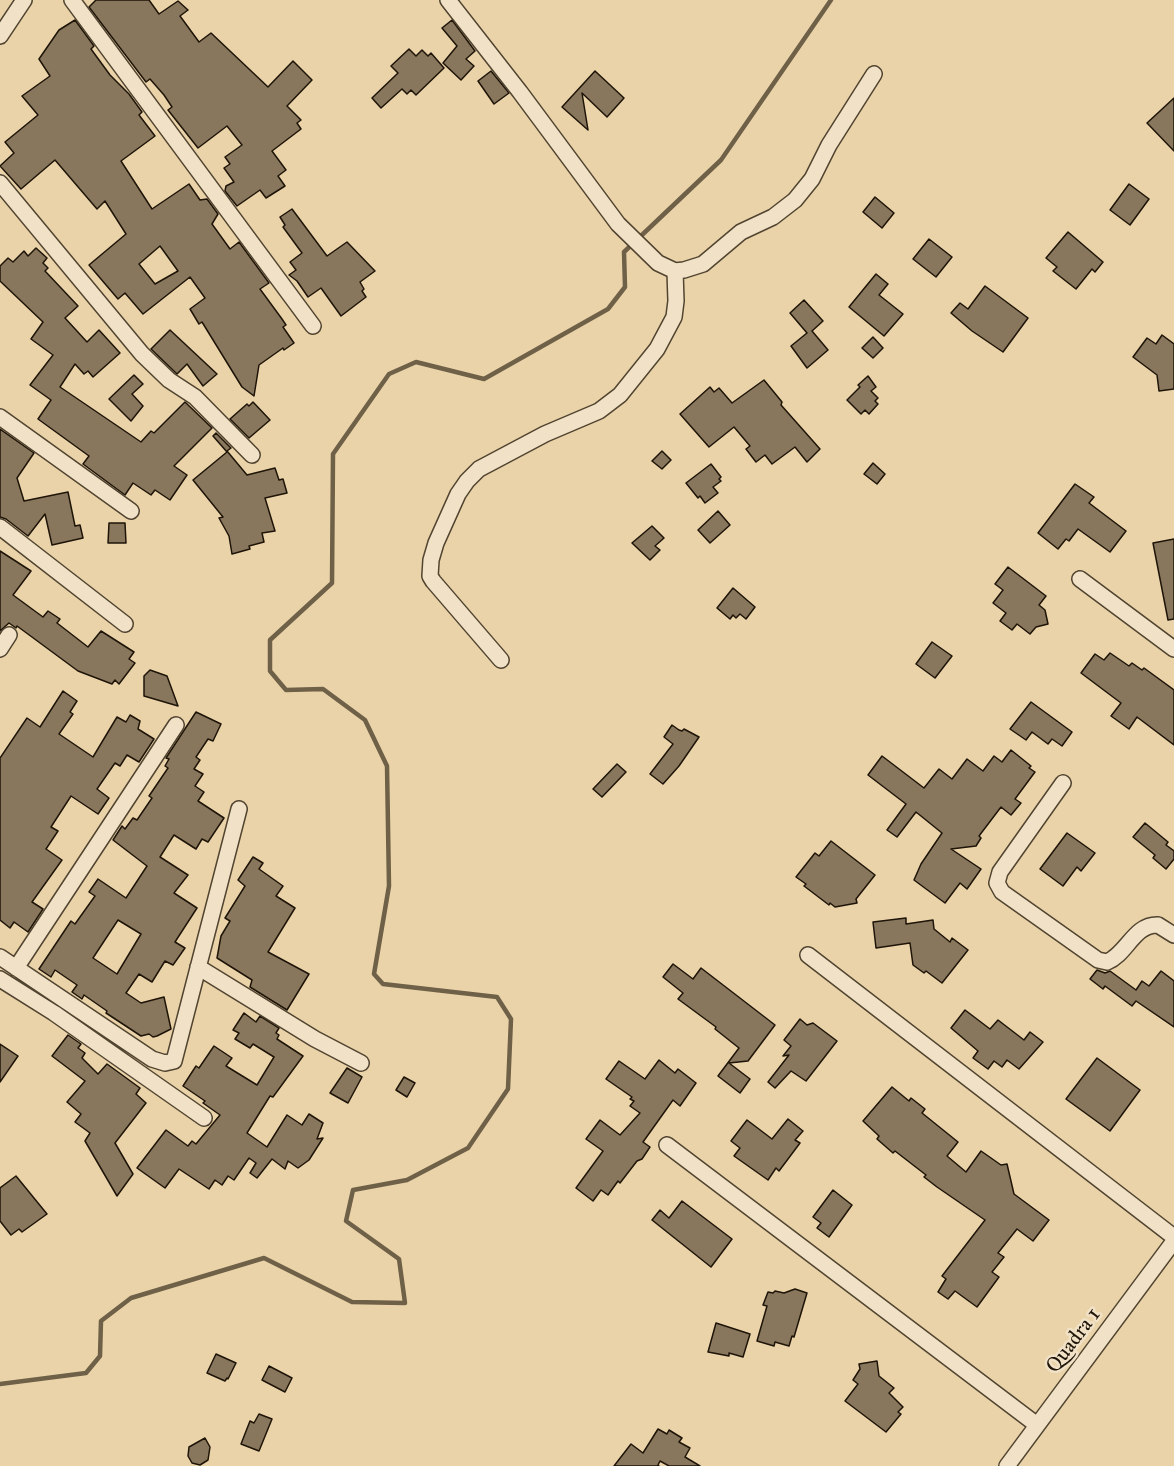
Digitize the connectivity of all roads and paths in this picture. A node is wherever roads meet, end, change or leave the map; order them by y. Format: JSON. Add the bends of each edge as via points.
{"nodes":[{"id":1,"x":24,"y":0,"type":"edge"},
{"id":2,"x":72,"y":0,"type":"edge"},
{"id":3,"x":448,"y":0,"type":"edge"},
{"id":4,"x":0,"y":36,"type":"edge"},
{"id":5,"x":874,"y":74,"type":"dead end"},
{"id":6,"x":0,"y":183,"type":"edge"},
{"id":7,"x":675,"y":271,"type":"junction"},
{"id":8,"x":313,"y":326,"type":"dead end"},
{"id":9,"x":0,"y":417,"type":"edge"},
{"id":10,"x":252,"y":455,"type":"dead end"},
{"id":11,"x":131,"y":511,"type":"dead end"},
{"id":12,"x":0,"y":527,"type":"edge"},
{"id":13,"x":1080,"y":579,"type":"dead end"},
{"id":14,"x":125,"y":624,"type":"dead end"},
{"id":15,"x":9,"y":635,"type":"dead end"},
{"id":16,"x":0,"y":649,"type":"edge"},
{"id":17,"x":1174,"y":649,"type":"edge"},
{"id":18,"x":501,"y":660,"type":"dead end"},
{"id":19,"x":176,"y":725,"type":"dead end"},
{"id":20,"x":1063,"y":783,"type":"dead end"},
{"id":21,"x":239,"y":809,"type":"dead end"},
{"id":22,"x":1174,"y":935,"type":"edge"},
{"id":23,"x":808,"y":955,"type":"dead end"},
{"id":24,"x":0,"y":957,"type":"edge"},
{"id":25,"x":198,"y":967,"type":"junction"},
{"id":26,"x":16,"y":968,"type":"junction"},
{"id":27,"x":0,"y":979,"type":"edge"},
{"id":28,"x":361,"y":1063,"type":"dead end"},
{"id":29,"x":204,"y":1118,"type":"dead end"},
{"id":30,"x":667,"y":1145,"type":"dead end"},
{"id":31,"x":1174,"y":1239,"type":"edge"},
{"id":32,"x":1037,"y":1425,"type":"junction"},
{"id":33,"x":1007,"y":1466,"type":"edge"}],
"edges":[{"from":1,"to":4,"type":"street"},
{"from":2,"to":8,"type":"street"},
{"from":3,"to":7,"type":"street","via":[[608,211],[658,263]]},
{"from":5,"to":7,"type":"street","via":[[812,179],[795,200],[773,217],[741,232],[703,264]]},
{"from":6,"to":10,"type":"street","via":[[142,354],[169,380],[195,397]]},
{"from":7,"to":18,"type":"street","via":[[674,317],[657,350],[620,395],[599,411],[479,469],[458,494],[436,543],[430,576]]},
{"from":9,"to":11,"type":"street"},
{"from":12,"to":14,"type":"street"},
{"from":13,"to":17,"type":"street"},
{"from":15,"to":16,"type":"street"},
{"from":19,"to":26,"type":"street"},
{"from":20,"to":22,"type":"street","via":[[1000,872],[997,883],[1002,892],[1098,960],[1110,961],[1144,927],[1164,927]]},
{"from":21,"to":25,"type":"street"},
{"from":23,"to":31,"type":"street"},
{"from":24,"to":26,"type":"street"},
{"from":25,"to":26,"type":"street","via":[[174,1061],[165,1063],[152,1059]]},
{"from":25,"to":28,"type":"street"},
{"from":27,"to":29,"type":"street"},
{"from":30,"to":32,"type":"street"},
{"from":31,"to":32,"type":"street","name":"Quadra 1"},
{"from":32,"to":33,"type":"street","name":"Quadra 1"}]}
